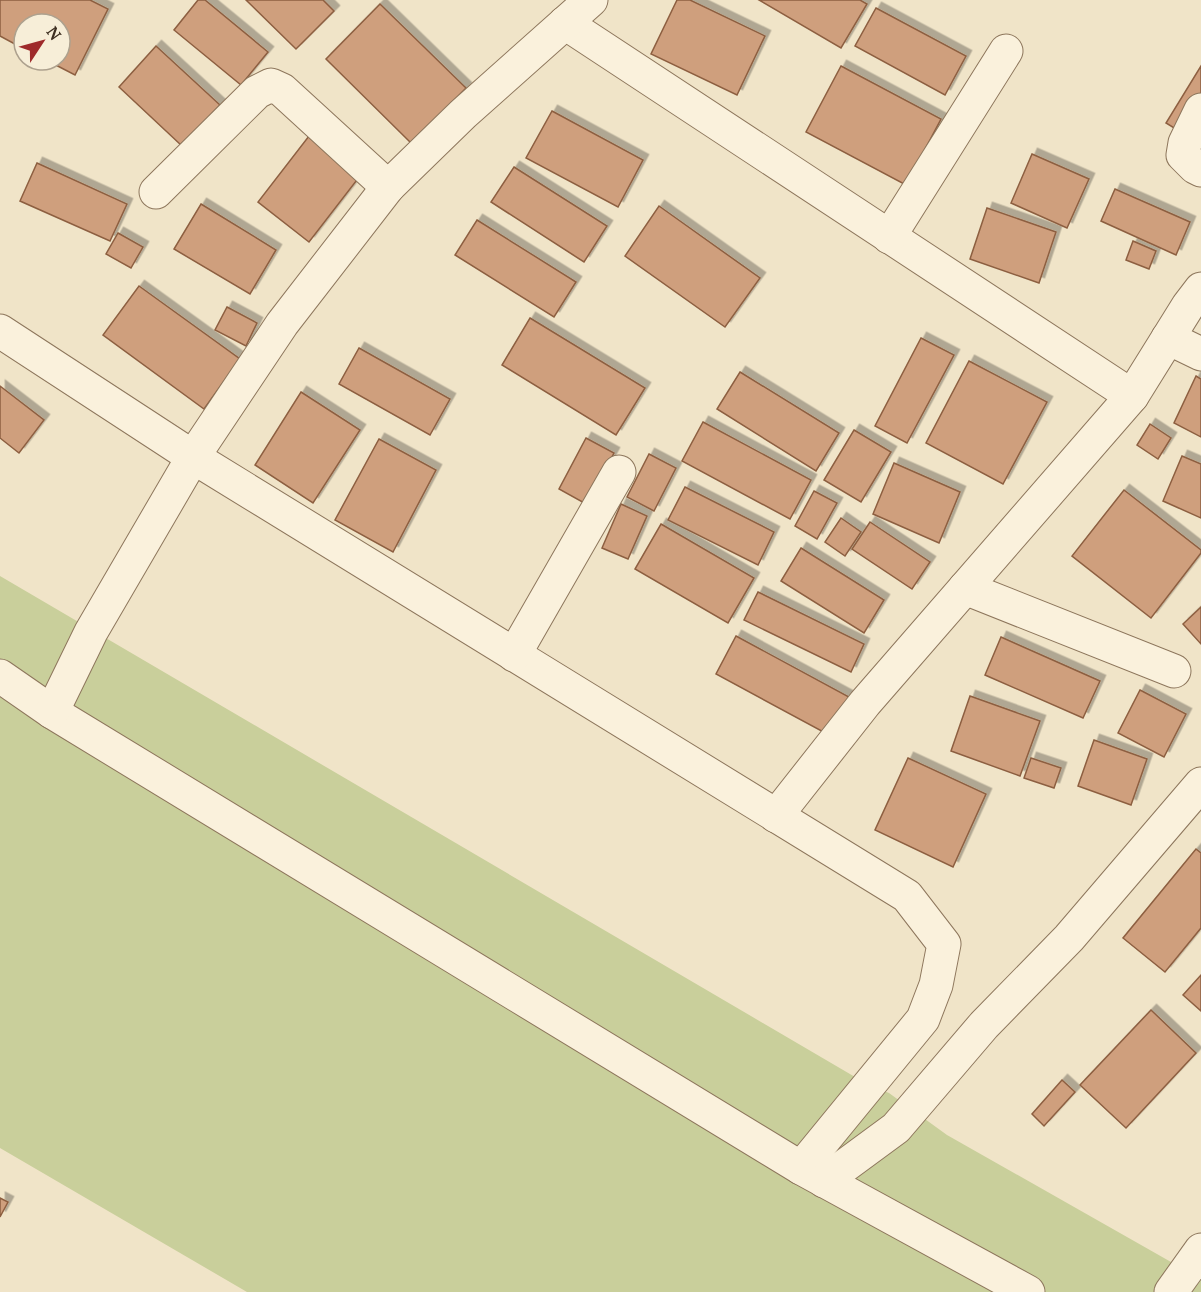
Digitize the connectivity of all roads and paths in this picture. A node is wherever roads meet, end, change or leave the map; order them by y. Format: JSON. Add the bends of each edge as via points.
{"nodes":[{"id":1,"x":572,"y":9,"type":"edge"},
{"id":2,"x":1006,"y":51,"type":"dead end"},
{"id":3,"x":1201,"y":110,"type":"edge"},
{"id":4,"x":1201,"y":170,"type":"edge"},
{"id":5,"x":388,"y":187,"type":"junction"},
{"id":6,"x":156,"y":192,"type":"dead end"},
{"id":7,"x":889,"y":237,"type":"junction"},
{"id":8,"x":1201,"y":289,"type":"edge"},
{"id":9,"x":0,"y":331,"type":"edge"},
{"id":10,"x":1168,"y":338,"type":"junction"},
{"id":11,"x":1201,"y":354,"type":"edge"},
{"id":12,"x":1132,"y":396,"type":"junction"},
{"id":13,"x":193,"y":457,"type":"junction"},
{"id":14,"x":619,"y":472,"type":"dead end"},
{"id":15,"x":965,"y":588,"type":"junction"},
{"id":16,"x":514,"y":655,"type":"junction"},
{"id":17,"x":1174,"y":670,"type":"dead end"},
{"id":18,"x":0,"y":676,"type":"edge"},
{"id":19,"x":52,"y":712,"type":"junction"},
{"id":20,"x":1201,"y":784,"type":"edge"},
{"id":21,"x":776,"y":816,"type":"junction"},
{"id":22,"x":813,"y":1175,"type":"junction"},
{"id":23,"x":1201,"y":1250,"type":"edge"},
{"id":24,"x":1028,"y":1292,"type":"edge"},
{"id":25,"x":1171,"y":1292,"type":"edge"}],
"edges":[{"from":1,"to":5,"type":"street"},
{"from":1,"to":7,"type":"street"},
{"from":2,"to":7,"type":"street"},
{"from":3,"to":4,"type":"street","via":[[1183,155]]},
{"from":5,"to":6,"type":"street","via":[[282,90],[271,85],[257,92]]},
{"from":5,"to":13,"type":"street","via":[[282,324]]},
{"from":7,"to":12,"type":"street"},
{"from":8,"to":10,"type":"street"},
{"from":9,"to":13,"type":"street"},
{"from":10,"to":11,"type":"street"},
{"from":10,"to":12,"type":"street"},
{"from":12,"to":15,"type":"street"},
{"from":13,"to":16,"type":"street"},
{"from":13,"to":19,"type":"street","via":[[91,632]]},
{"from":14,"to":16,"type":"street"},
{"from":15,"to":17,"type":"street"},
{"from":15,"to":21,"type":"street","via":[[865,703]]},
{"from":16,"to":21,"type":"street"},
{"from":18,"to":19,"type":"street"},
{"from":19,"to":22,"type":"street"},
{"from":20,"to":22,"type":"street","via":[[1069,938],[984,1025],[896,1128]]},
{"from":21,"to":22,"type":"street","via":[[907,896],[944,944],[936,985],[923,1019]]},
{"from":22,"to":24,"type":"street"},
{"from":23,"to":25,"type":"street"}]}
